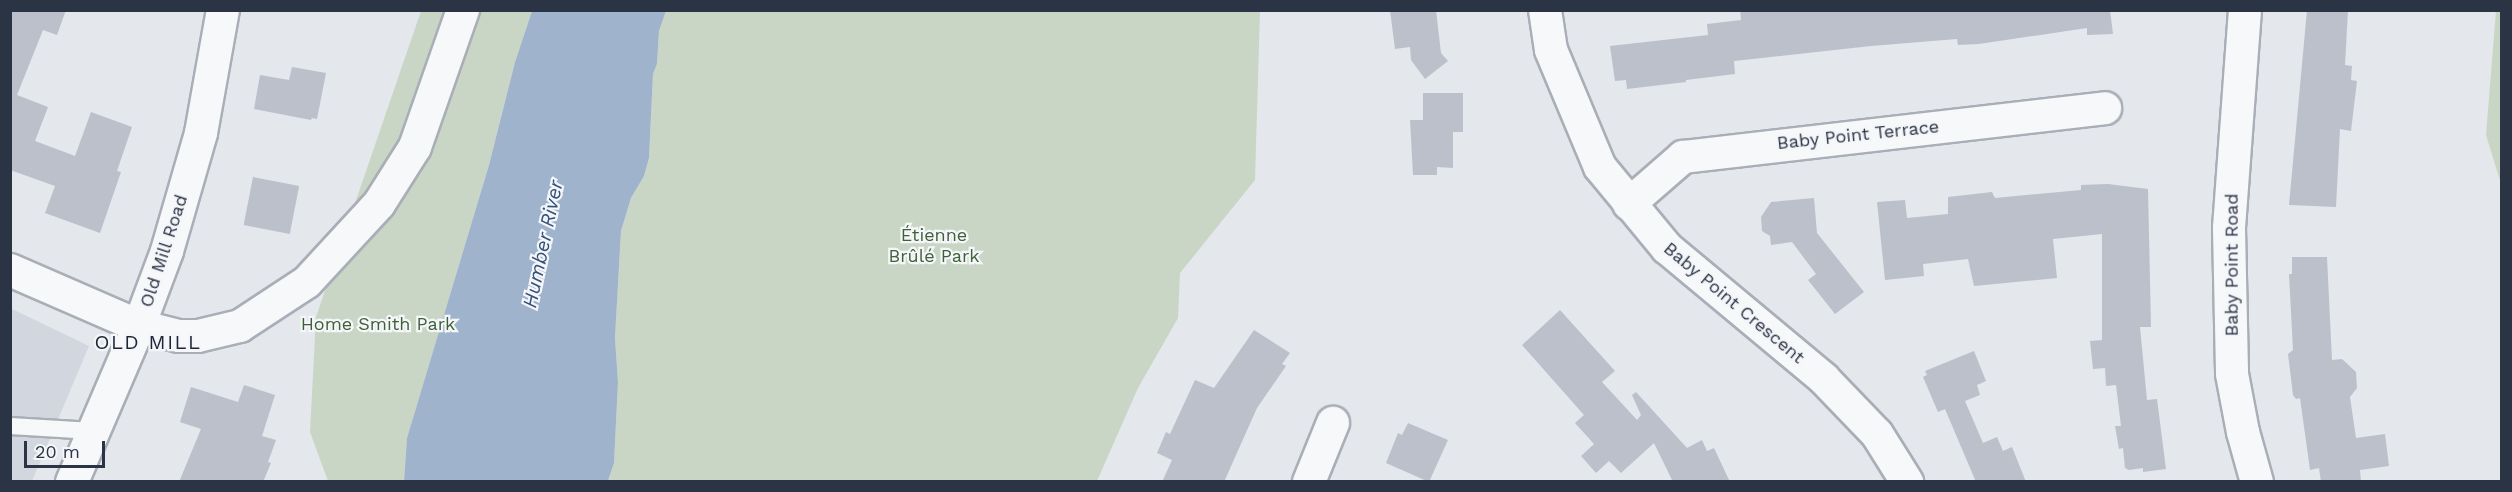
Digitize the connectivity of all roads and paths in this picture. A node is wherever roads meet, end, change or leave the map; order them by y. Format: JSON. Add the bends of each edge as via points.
{"nodes":[{"id":1,"x":223,"y":10,"type":"edge"},
{"id":2,"x":463,"y":10,"type":"edge"},
{"id":3,"x":1545,"y":10,"type":"edge"},
{"id":4,"x":2246,"y":10,"type":"edge"},
{"id":5,"x":2105,"y":108,"type":"dead end"},
{"id":6,"x":1629,"y":204,"type":"junction"},
{"id":7,"x":10,"y":270,"type":"edge"},
{"id":8,"x":140,"y":326,"type":"junction"},
{"id":9,"x":1333,"y":423,"type":"dead end"},
{"id":10,"x":10,"y":426,"type":"edge"},
{"id":11,"x":93,"y":431,"type":"junction"},
{"id":12,"x":72,"y":482,"type":"edge"},
{"id":13,"x":1309,"y":482,"type":"edge"},
{"id":14,"x":1907,"y":482,"type":"edge"},
{"id":15,"x":2257,"y":482,"type":"edge"}],
"edges":[{"from":1,"to":8,"type":"street","name":"Old Mill Road","via":[[201,133],[167,251]]},
{"from":2,"to":8,"type":"street","via":[[415,147],[379,204],[307,282],[240,326],[198,336],[179,336]]},
{"from":3,"to":6,"type":"street","name":"Baby Point Crescent","via":[[1551,50],[1600,167]]},
{"from":4,"to":15,"type":"street","name":"Baby Point Road","via":[[2229,228],[2232,374]]},
{"from":5,"to":6,"type":"street","name":"Baby Point Terrace","via":[[1683,157]]},
{"from":6,"to":14,"type":"street","name":"Baby Point Crescent","via":[[1667,248],[1824,379],[1877,434]]},
{"from":7,"to":8,"type":"street"},
{"from":8,"to":11,"type":"street","name":"Old Mill Road"},
{"from":9,"to":13,"type":"street"},
{"from":10,"to":11,"type":"lane"},
{"from":11,"to":12,"type":"street","name":"Old Mill Road"}]}
